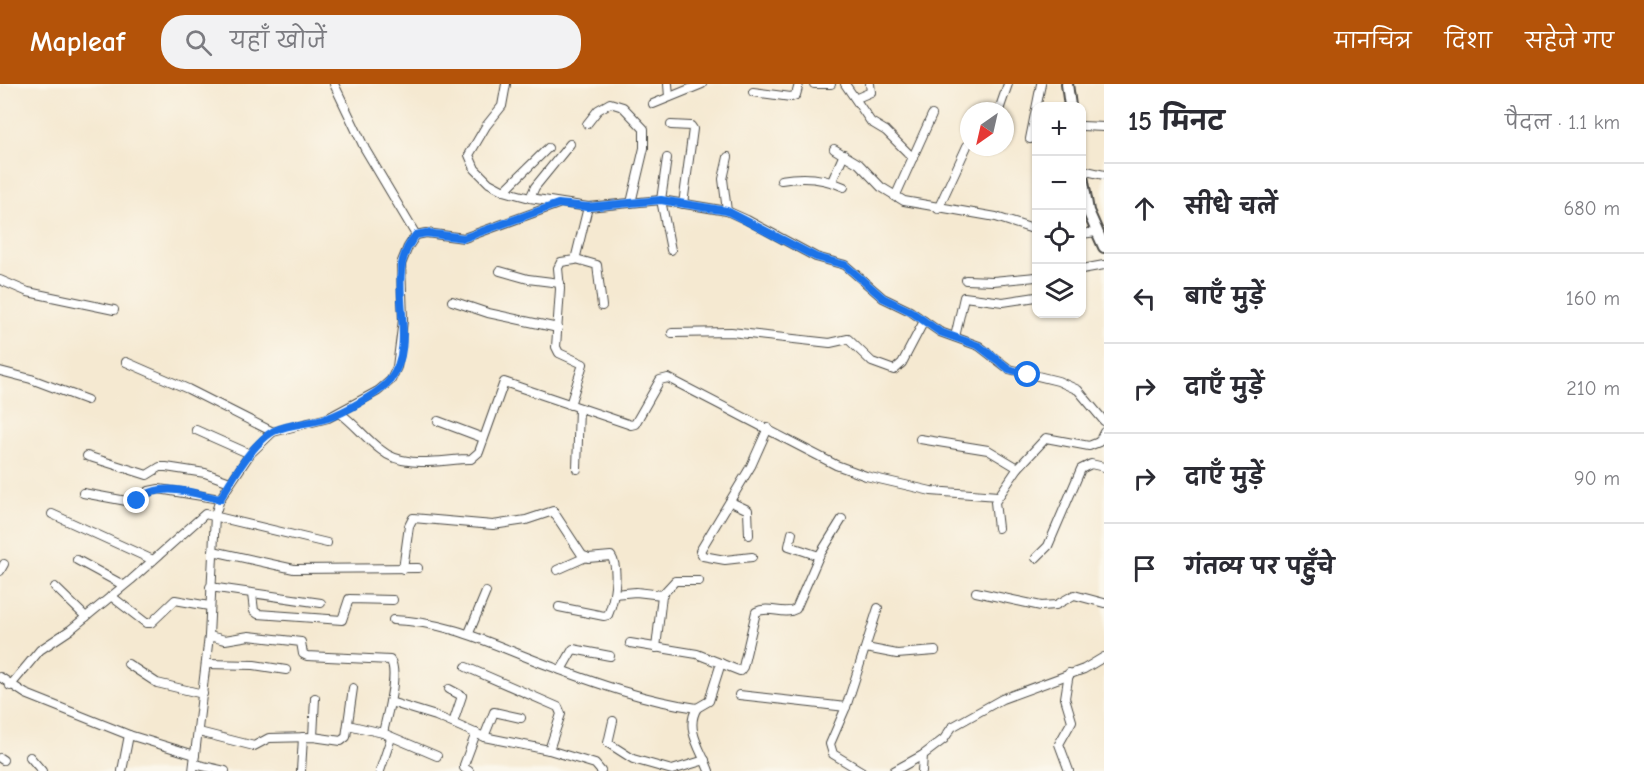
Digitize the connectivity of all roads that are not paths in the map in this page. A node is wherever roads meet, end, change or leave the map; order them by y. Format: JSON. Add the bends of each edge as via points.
{"nodes":[{"id":1,"x":334,"y":84,"type":"edge"},
{"id":2,"x":506,"y":84,"type":"edge"},
{"id":3,"x":668,"y":84,"type":"edge"},
{"id":4,"x":702,"y":84,"type":"edge"},
{"id":5,"x":799,"y":84,"type":"edge"},
{"id":6,"x":814,"y":84,"type":"edge"},
{"id":7,"x":831,"y":84,"type":"edge"},
{"id":8,"x":845,"y":84,"type":"edge"},
{"id":9,"x":870,"y":84,"type":"edge"},
{"id":10,"x":1008,"y":84,"type":"edge"},
{"id":11,"x":1041,"y":84,"type":"edge"},
{"id":12,"x":1067,"y":84,"type":"edge"},
{"id":13,"x":753,"y":92,"type":"dead end"},
{"id":14,"x":669,"y":97,"type":"junction"},
{"id":15,"x":856,"y":98,"type":"junction"},
{"id":16,"x":1002,"y":102,"type":"edge"},
{"id":17,"x":1069,"y":102,"type":"edge"},
{"id":18,"x":653,"y":104,"type":"dead end"},
{"id":19,"x":932,"y":115,"type":"dead end"},
{"id":20,"x":587,"y":124,"type":"dead end"},
{"id":21,"x":671,"y":125,"type":"dead end"},
{"id":22,"x":1086,"y":126,"type":"edge"},
{"id":23,"x":1104,"y":127,"type":"edge"},
{"id":24,"x":1030,"y":139,"type":"dead end"},
{"id":25,"x":570,"y":144,"type":"dead end"},
{"id":26,"x":548,"y":148,"type":"dead end"},
{"id":27,"x":834,"y":149,"type":"dead end"},
{"id":28,"x":844,"y":154,"type":"junction"},
{"id":29,"x":963,"y":156,"type":"edge"},
{"id":30,"x":728,"y":157,"type":"dead end"},
{"id":31,"x":667,"y":158,"type":"dead end"},
{"id":32,"x":913,"y":158,"type":"junction"},
{"id":33,"x":1086,"y":171,"type":"edge"},
{"id":34,"x":1104,"y":175,"type":"edge"},
{"id":35,"x":781,"y":180,"type":"dead end"},
{"id":36,"x":832,"y":181,"type":"junction"},
{"id":37,"x":844,"y":187,"type":"dead end"},
{"id":38,"x":504,"y":191,"type":"junction"},
{"id":39,"x":895,"y":197,"type":"junction"},
{"id":40,"x":530,"y":198,"type":"junction"},
{"id":41,"x":1086,"y":199,"type":"edge"},
{"id":42,"x":661,"y":200,"type":"junction"},
{"id":43,"x":631,"y":203,"type":"junction"},
{"id":44,"x":558,"y":204,"type":"junction"},
{"id":45,"x":682,"y":204,"type":"junction"},
{"id":46,"x":588,"y":207,"type":"junction"},
{"id":47,"x":938,"y":209,"type":"junction"},
{"id":48,"x":727,"y":211,"type":"junction"},
{"id":49,"x":1032,"y":229,"type":"edge"},
{"id":50,"x":1096,"y":232,"type":"junction"},
{"id":51,"x":1086,"y":233,"type":"edge"},
{"id":52,"x":416,"y":235,"type":"junction"},
{"id":53,"x":1104,"y":247,"type":"edge"},
{"id":54,"x":671,"y":250,"type":"dead end"},
{"id":55,"x":576,"y":259,"type":"junction"},
{"id":56,"x":1104,"y":265,"type":"edge"},
{"id":57,"x":1086,"y":268,"type":"edge"},
{"id":58,"x":500,"y":271,"type":"dead end"},
{"id":59,"x":1032,"y":277,"type":"edge"},
{"id":60,"x":0,"y":280,"type":"edge"},
{"id":61,"x":966,"y":280,"type":"dead end"},
{"id":62,"x":560,"y":283,"type":"junction"},
{"id":63,"x":1032,"y":298,"type":"edge"},
{"id":64,"x":452,"y":301,"type":"dead end"},
{"id":65,"x":602,"y":306,"type":"dead end"},
{"id":66,"x":114,"y":310,"type":"dead end"},
{"id":67,"x":924,"y":321,"type":"junction"},
{"id":68,"x":558,"y":328,"type":"junction"},
{"id":69,"x":672,"y":333,"type":"dead end"},
{"id":70,"x":955,"y":337,"type":"junction"},
{"id":71,"x":126,"y":362,"type":"dead end"},
{"id":72,"x":0,"y":371,"type":"edge"},
{"id":73,"x":87,"y":400,"type":"dead end"},
{"id":74,"x":570,"y":405,"type":"junction"},
{"id":75,"x":579,"y":408,"type":"junction"},
{"id":76,"x":340,"y":412,"type":"junction"},
{"id":77,"x":438,"y":421,"type":"dead end"},
{"id":78,"x":1104,"y":421,"type":"edge"},
{"id":79,"x":768,"y":428,"type":"junction"},
{"id":80,"x":196,"y":430,"type":"dead end"},
{"id":81,"x":273,"y":432,"type":"junction"},
{"id":82,"x":1104,"y":432,"type":"edge"},
{"id":83,"x":483,"y":438,"type":"junction"},
{"id":84,"x":920,"y":439,"type":"dead end"},
{"id":85,"x":250,"y":454,"type":"junction"},
{"id":86,"x":87,"y":456,"type":"dead end"},
{"id":87,"x":1104,"y":467,"type":"edge"},
{"id":88,"x":1018,"y":468,"type":"junction"},
{"id":89,"x":576,"y":469,"type":"dead end"},
{"id":90,"x":230,"y":482,"type":"junction"},
{"id":91,"x":83,"y":493,"type":"dead end"},
{"id":92,"x":998,"y":496,"type":"junction"},
{"id":93,"x":220,"y":499,"type":"junction"},
{"id":94,"x":731,"y":502,"type":"junction"},
{"id":95,"x":52,"y":514,"type":"dead end"},
{"id":96,"x":215,"y":515,"type":"junction"},
{"id":97,"x":842,"y":519,"type":"dead end"},
{"id":98,"x":998,"y":528,"type":"dead end"},
{"id":99,"x":792,"y":533,"type":"dead end"},
{"id":100,"x":749,"y":536,"type":"dead end"},
{"id":101,"x":327,"y":543,"type":"dead end"},
{"id":102,"x":213,"y":551,"type":"junction"},
{"id":103,"x":819,"y":556,"type":"junction"},
{"id":104,"x":586,"y":557,"type":"junction"},
{"id":105,"x":752,"y":557,"type":"dead end"},
{"id":106,"x":1036,"y":558,"type":"dead end"},
{"id":107,"x":77,"y":560,"type":"dead end"},
{"id":108,"x":153,"y":560,"type":"junction"},
{"id":109,"x":418,"y":568,"type":"dead end"},
{"id":110,"x":404,"y":569,"type":"junction"},
{"id":111,"x":557,"y":570,"type":"dead end"},
{"id":112,"x":699,"y":580,"type":"dead end"},
{"id":113,"x":123,"y":585,"type":"junction"},
{"id":114,"x":55,"y":587,"type":"dead end"},
{"id":115,"x":210,"y":587,"type":"junction"},
{"id":116,"x":486,"y":592,"type":"dead end"},
{"id":117,"x":976,"y":592,"type":"dead end"},
{"id":118,"x":252,"y":594,"type":"junction"},
{"id":119,"x":614,"y":594,"type":"junction"},
{"id":120,"x":662,"y":595,"type":"junction"},
{"id":121,"x":111,"y":596,"type":"junction"},
{"id":122,"x":393,"y":600,"type":"dead end"},
{"id":123,"x":321,"y":603,"type":"dead end"},
{"id":124,"x":1104,"y":603,"type":"edge"},
{"id":125,"x":209,"y":606,"type":"junction"},
{"id":126,"x":559,"y":607,"type":"dead end"},
{"id":127,"x":878,"y":608,"type":"dead end"},
{"id":128,"x":86,"y":617,"type":"junction"},
{"id":129,"x":393,"y":620,"type":"dead end"},
{"id":130,"x":469,"y":633,"type":"junction"},
{"id":131,"x":208,"y":636,"type":"junction"},
{"id":132,"x":630,"y":643,"type":"dead end"},
{"id":133,"x":656,"y":648,"type":"junction"},
{"id":134,"x":866,"y":648,"type":"junction"},
{"id":135,"x":934,"y":651,"type":"dead end"},
{"id":136,"x":610,"y":656,"type":"dead end"},
{"id":137,"x":1104,"y":657,"type":"edge"},
{"id":138,"x":721,"y":663,"type":"junction"},
{"id":139,"x":128,"y":664,"type":"dead end"},
{"id":140,"x":206,"y":664,"type":"junction"},
{"id":141,"x":466,"y":667,"type":"dead end"},
{"id":142,"x":286,"y":670,"type":"dead end"},
{"id":143,"x":561,"y":670,"type":"junction"},
{"id":144,"x":1070,"y":673,"type":"junction"},
{"id":145,"x":0,"y":677,"type":"edge"},
{"id":146,"x":10,"y":686,"type":"junction"},
{"id":147,"x":353,"y":688,"type":"dead end"},
{"id":148,"x":449,"y":689,"type":"dead end"},
{"id":149,"x":203,"y":694,"type":"junction"},
{"id":150,"x":740,"y":695,"type":"dead end"},
{"id":151,"x":315,"y":698,"type":"dead end"},
{"id":152,"x":390,"y":702,"type":"junction"},
{"id":153,"x":846,"y":707,"type":"junction"},
{"id":154,"x":697,"y":708,"type":"junction"},
{"id":155,"x":521,"y":718,"type":"dead end"},
{"id":156,"x":613,"y":721,"type":"dead end"},
{"id":157,"x":453,"y":723,"type":"junction"},
{"id":158,"x":348,"y":725,"type":"junction"},
{"id":159,"x":199,"y":732,"type":"junction"},
{"id":160,"x":383,"y":733,"type":"junction"},
{"id":161,"x":129,"y":735,"type":"junction"},
{"id":162,"x":480,"y":735,"type":"junction"},
{"id":163,"x":303,"y":737,"type":"junction"},
{"id":164,"x":313,"y":737,"type":"junction"},
{"id":165,"x":391,"y":738,"type":"junction"},
{"id":166,"x":549,"y":750,"type":"junction"},
{"id":167,"x":195,"y":755,"type":"junction"},
{"id":168,"x":922,"y":755,"type":"junction"},
{"id":169,"x":437,"y":756,"type":"dead end"},
{"id":170,"x":30,"y":757,"type":"dead end"},
{"id":171,"x":705,"y":760,"type":"junction"},
{"id":172,"x":193,"y":768,"type":"edge"},
{"id":173,"x":42,"y":771,"type":"edge"},
{"id":174,"x":122,"y":771,"type":"edge"},
{"id":175,"x":225,"y":771,"type":"edge"},
{"id":176,"x":301,"y":771,"type":"edge"},
{"id":177,"x":380,"y":771,"type":"edge"},
{"id":178,"x":469,"y":771,"type":"edge"},
{"id":179,"x":601,"y":771,"type":"edge"},
{"id":180,"x":709,"y":771,"type":"edge"},
{"id":181,"x":861,"y":771,"type":"edge"},
{"id":182,"x":894,"y":771,"type":"edge"},
{"id":183,"x":922,"y":771,"type":"edge"},
{"id":184,"x":1069,"y":771,"type":"edge"}],
"edges":[{"from":1,"to":52,"type":"street","via":[[365,149]]},
{"from":2,"to":38,"type":"street","via":[[502,106],[469,155],[475,169]]},
{"from":3,"to":14,"type":"street"},
{"from":4,"to":14,"type":"street"},
{"from":5,"to":13,"type":"street","via":[[796,95],[791,97]]},
{"from":6,"to":7,"type":"street"},
{"from":8,"to":15,"type":"street"},
{"from":9,"to":15,"type":"street","via":[[871,92]]},
{"from":10,"to":16,"type":"street"},
{"from":11,"to":24,"type":"street"},
{"from":12,"to":17,"type":"main road"},
{"from":14,"to":18,"type":"street"},
{"from":15,"to":32,"type":"street","via":[[871,122]]},
{"from":19,"to":32,"type":"street"},
{"from":20,"to":43,"type":"street","via":[[610,103],[623,107],[644,129],[644,148]]},
{"from":21,"to":45,"type":"street","via":[[693,129]]},
{"from":22,"to":23,"type":"street"},
{"from":25,"to":40,"type":"street"},
{"from":26,"to":38,"type":"street"},
{"from":27,"to":28,"type":"street"},
{"from":28,"to":36,"type":"street"},
{"from":28,"to":39,"type":"street"},
{"from":29,"to":47,"type":"street"},
{"from":30,"to":48,"type":"street","via":[[723,179]]},
{"from":31,"to":42,"type":"street"},
{"from":32,"to":39,"type":"street"},
{"from":33,"to":34,"type":"street"},
{"from":35,"to":36,"type":"street","via":[[807,177]]},
{"from":36,"to":37,"type":"street"},
{"from":38,"to":40,"type":"street"},
{"from":39,"to":47,"type":"street"},
{"from":40,"to":44,"type":"street"},
{"from":41,"to":50,"type":"main road"},
{"from":42,"to":43,"type":"street"},
{"from":42,"to":45,"type":"street"},
{"from":42,"to":54,"type":"street"},
{"from":43,"to":46,"type":"street"},
{"from":44,"to":46,"type":"street"},
{"from":44,"to":52,"type":"street","via":[[464,238]]},
{"from":45,"to":48,"type":"street"},
{"from":46,"to":55,"type":"street"},
{"from":47,"to":49,"type":"street","via":[[996,217]]},
{"from":48,"to":67,"type":"street","via":[[816,257],[845,265],[883,298]]},
{"from":50,"to":51,"type":"street"},
{"from":50,"to":53,"type":"main road"},
{"from":52,"to":76,"type":"street","via":[[401,264],[404,320],[394,374],[378,391]]},
{"from":55,"to":62,"type":"street","via":[[560,263]]},
{"from":55,"to":65,"type":"street","via":[[597,265]]},
{"from":56,"to":57,"type":"street"},
{"from":58,"to":62,"type":"street"},
{"from":59,"to":61,"type":"street"},
{"from":60,"to":66,"type":"street","via":[[28,292]]},
{"from":62,"to":68,"type":"street"},
{"from":63,"to":70,"type":"street","via":[[1003,302],[964,297]]},
{"from":64,"to":68,"type":"street"},
{"from":67,"to":69,"type":"street","via":[[902,363],[894,370],[872,362],[848,339],[830,343],[742,333]]},
{"from":67,"to":70,"type":"street"},
{"from":68,"to":74,"type":"street","via":[[557,351],[583,364]]},
{"from":70,"to":78,"type":"street","via":[[979,346],[1009,369],[1078,390]]},
{"from":71,"to":81,"type":"street"},
{"from":72,"to":73,"type":"street"},
{"from":74,"to":75,"type":"street"},
{"from":74,"to":83,"type":"street","via":[[504,382]]},
{"from":75,"to":79,"type":"street","via":[[633,424],[660,380],[668,378]]},
{"from":75,"to":89,"type":"street"},
{"from":76,"to":81,"type":"street"},
{"from":76,"to":83,"type":"street","via":[[381,451],[398,460],[471,459],[479,452]]},
{"from":77,"to":83,"type":"street"},
{"from":79,"to":92,"type":"street","via":[[836,465],[881,481],[931,491]]},
{"from":79,"to":94,"type":"street"},
{"from":80,"to":85,"type":"street"},
{"from":81,"to":85,"type":"street"},
{"from":82,"to":88,"type":"street","via":[[1099,442],[1089,446],[1046,438]]},
{"from":84,"to":88,"type":"street","via":[[988,450]]},
{"from":85,"to":90,"type":"street"},
{"from":86,"to":90,"type":"street","via":[[147,475],[162,467],[205,473]]},
{"from":87,"to":106,"type":"street","via":[[1091,464],[1081,469],[1048,546]]},
{"from":88,"to":92,"type":"street"},
{"from":90,"to":93,"type":"street"},
{"from":91,"to":93,"type":"street","via":[[132,502],[159,489]]},
{"from":92,"to":98,"type":"street","via":[[994,507]]},
{"from":93,"to":96,"type":"street"},
{"from":94,"to":100,"type":"street","via":[[748,510]]},
{"from":94,"to":105,"type":"street","via":[[700,553],[725,560]]},
{"from":95,"to":108,"type":"street"},
{"from":96,"to":101,"type":"street"},
{"from":96,"to":102,"type":"street"},
{"from":96,"to":108,"type":"street","via":[[205,514]]},
{"from":97,"to":103,"type":"street"},
{"from":99,"to":103,"type":"street","via":[[789,546]]},
{"from":102,"to":110,"type":"street","via":[[294,569]]},
{"from":102,"to":115,"type":"street"},
{"from":103,"to":138,"type":"street","via":[[796,609],[756,612],[741,670]]},
{"from":104,"to":110,"type":"street","via":[[553,511],[493,525],[413,518]]},
{"from":104,"to":111,"type":"street"},
{"from":104,"to":119,"type":"street","via":[[614,558]]},
{"from":107,"to":113,"type":"street"},
{"from":108,"to":113,"type":"street"},
{"from":109,"to":110,"type":"street"},
{"from":112,"to":120,"type":"street","via":[[675,581]]},
{"from":113,"to":121,"type":"street"},
{"from":114,"to":128,"type":"street"},
{"from":115,"to":118,"type":"street"},
{"from":115,"to":125,"type":"street"},
{"from":116,"to":130,"type":"street"},
{"from":117,"to":124,"type":"street","via":[[1041,606],[1074,595]]},
{"from":118,"to":122,"type":"street","via":[[258,614],[342,620],[349,598]]},
{"from":118,"to":123,"type":"street"},
{"from":119,"to":120,"type":"street"},
{"from":119,"to":126,"type":"street","via":[[606,616]]},
{"from":120,"to":133,"type":"street"},
{"from":121,"to":125,"type":"street","via":[[146,623],[151,623],[175,600]]},
{"from":121,"to":128,"type":"street"},
{"from":125,"to":131,"type":"street"},
{"from":127,"to":134,"type":"street"},
{"from":128,"to":146,"type":"street","via":[[40,650]]},
{"from":129,"to":130,"type":"street","via":[[430,622]]},
{"from":130,"to":143,"type":"street"},
{"from":131,"to":140,"type":"street"},
{"from":131,"to":152,"type":"street","via":[[225,640],[249,636],[294,640],[301,642],[307,656],[390,660]]},
{"from":132,"to":133,"type":"street"},
{"from":133,"to":138,"type":"street","via":[[697,654]]},
{"from":134,"to":135,"type":"street","via":[[897,654]]},
{"from":134,"to":153,"type":"street"},
{"from":136,"to":143,"type":"street","via":[[573,649]]},
{"from":137,"to":144,"type":"street"},
{"from":138,"to":154,"type":"street","via":[[709,700]]},
{"from":139,"to":149,"type":"street","via":[[157,683]]},
{"from":140,"to":142,"type":"street"},
{"from":140,"to":149,"type":"street"},
{"from":141,"to":166,"type":"street","via":[[558,707],[561,714]]},
{"from":143,"to":154,"type":"street","via":[[631,693]]},
{"from":144,"to":168,"type":"street","via":[[969,716]]},
{"from":144,"to":184,"type":"street","via":[[1065,698],[1072,721],[1059,744]]},
{"from":145,"to":146,"type":"street"},
{"from":146,"to":161,"type":"street"},
{"from":147,"to":158,"type":"street"},
{"from":148,"to":157,"type":"street","via":[[462,696]]},
{"from":149,"to":159,"type":"street"},
{"from":150,"to":153,"type":"street"},
{"from":151,"to":164,"type":"street"},
{"from":152,"to":157,"type":"street"},
{"from":152,"to":160,"type":"street"},
{"from":153,"to":181,"type":"street","via":[[830,744],[831,751]]},
{"from":154,"to":171,"type":"street","via":[[693,735]]},
{"from":155,"to":162,"type":"street","via":[[494,712]]},
{"from":156,"to":171,"type":"street","via":[[608,743],[633,759],[678,770]]},
{"from":157,"to":162,"type":"street"},
{"from":158,"to":160,"type":"street"},
{"from":158,"to":164,"type":"street","via":[[344,740]]},
{"from":159,"to":163,"type":"street","via":[[254,746],[269,738]]},
{"from":159,"to":167,"type":"street"},
{"from":160,"to":165,"type":"street"},
{"from":161,"to":167,"type":"street"},
{"from":161,"to":174,"type":"street"},
{"from":162,"to":166,"type":"street"},
{"from":162,"to":178,"type":"street","via":[[464,765]]},
{"from":163,"to":164,"type":"street"},
{"from":163,"to":176,"type":"street"},
{"from":165,"to":169,"type":"street"},
{"from":165,"to":177,"type":"street"},
{"from":166,"to":179,"type":"street","via":[[595,764]]},
{"from":167,"to":172,"type":"street"},
{"from":168,"to":182,"type":"street"},
{"from":168,"to":183,"type":"street"},
{"from":170,"to":173,"type":"street"},
{"from":171,"to":180,"type":"street"},
{"from":172,"to":175,"type":"street"}]}
